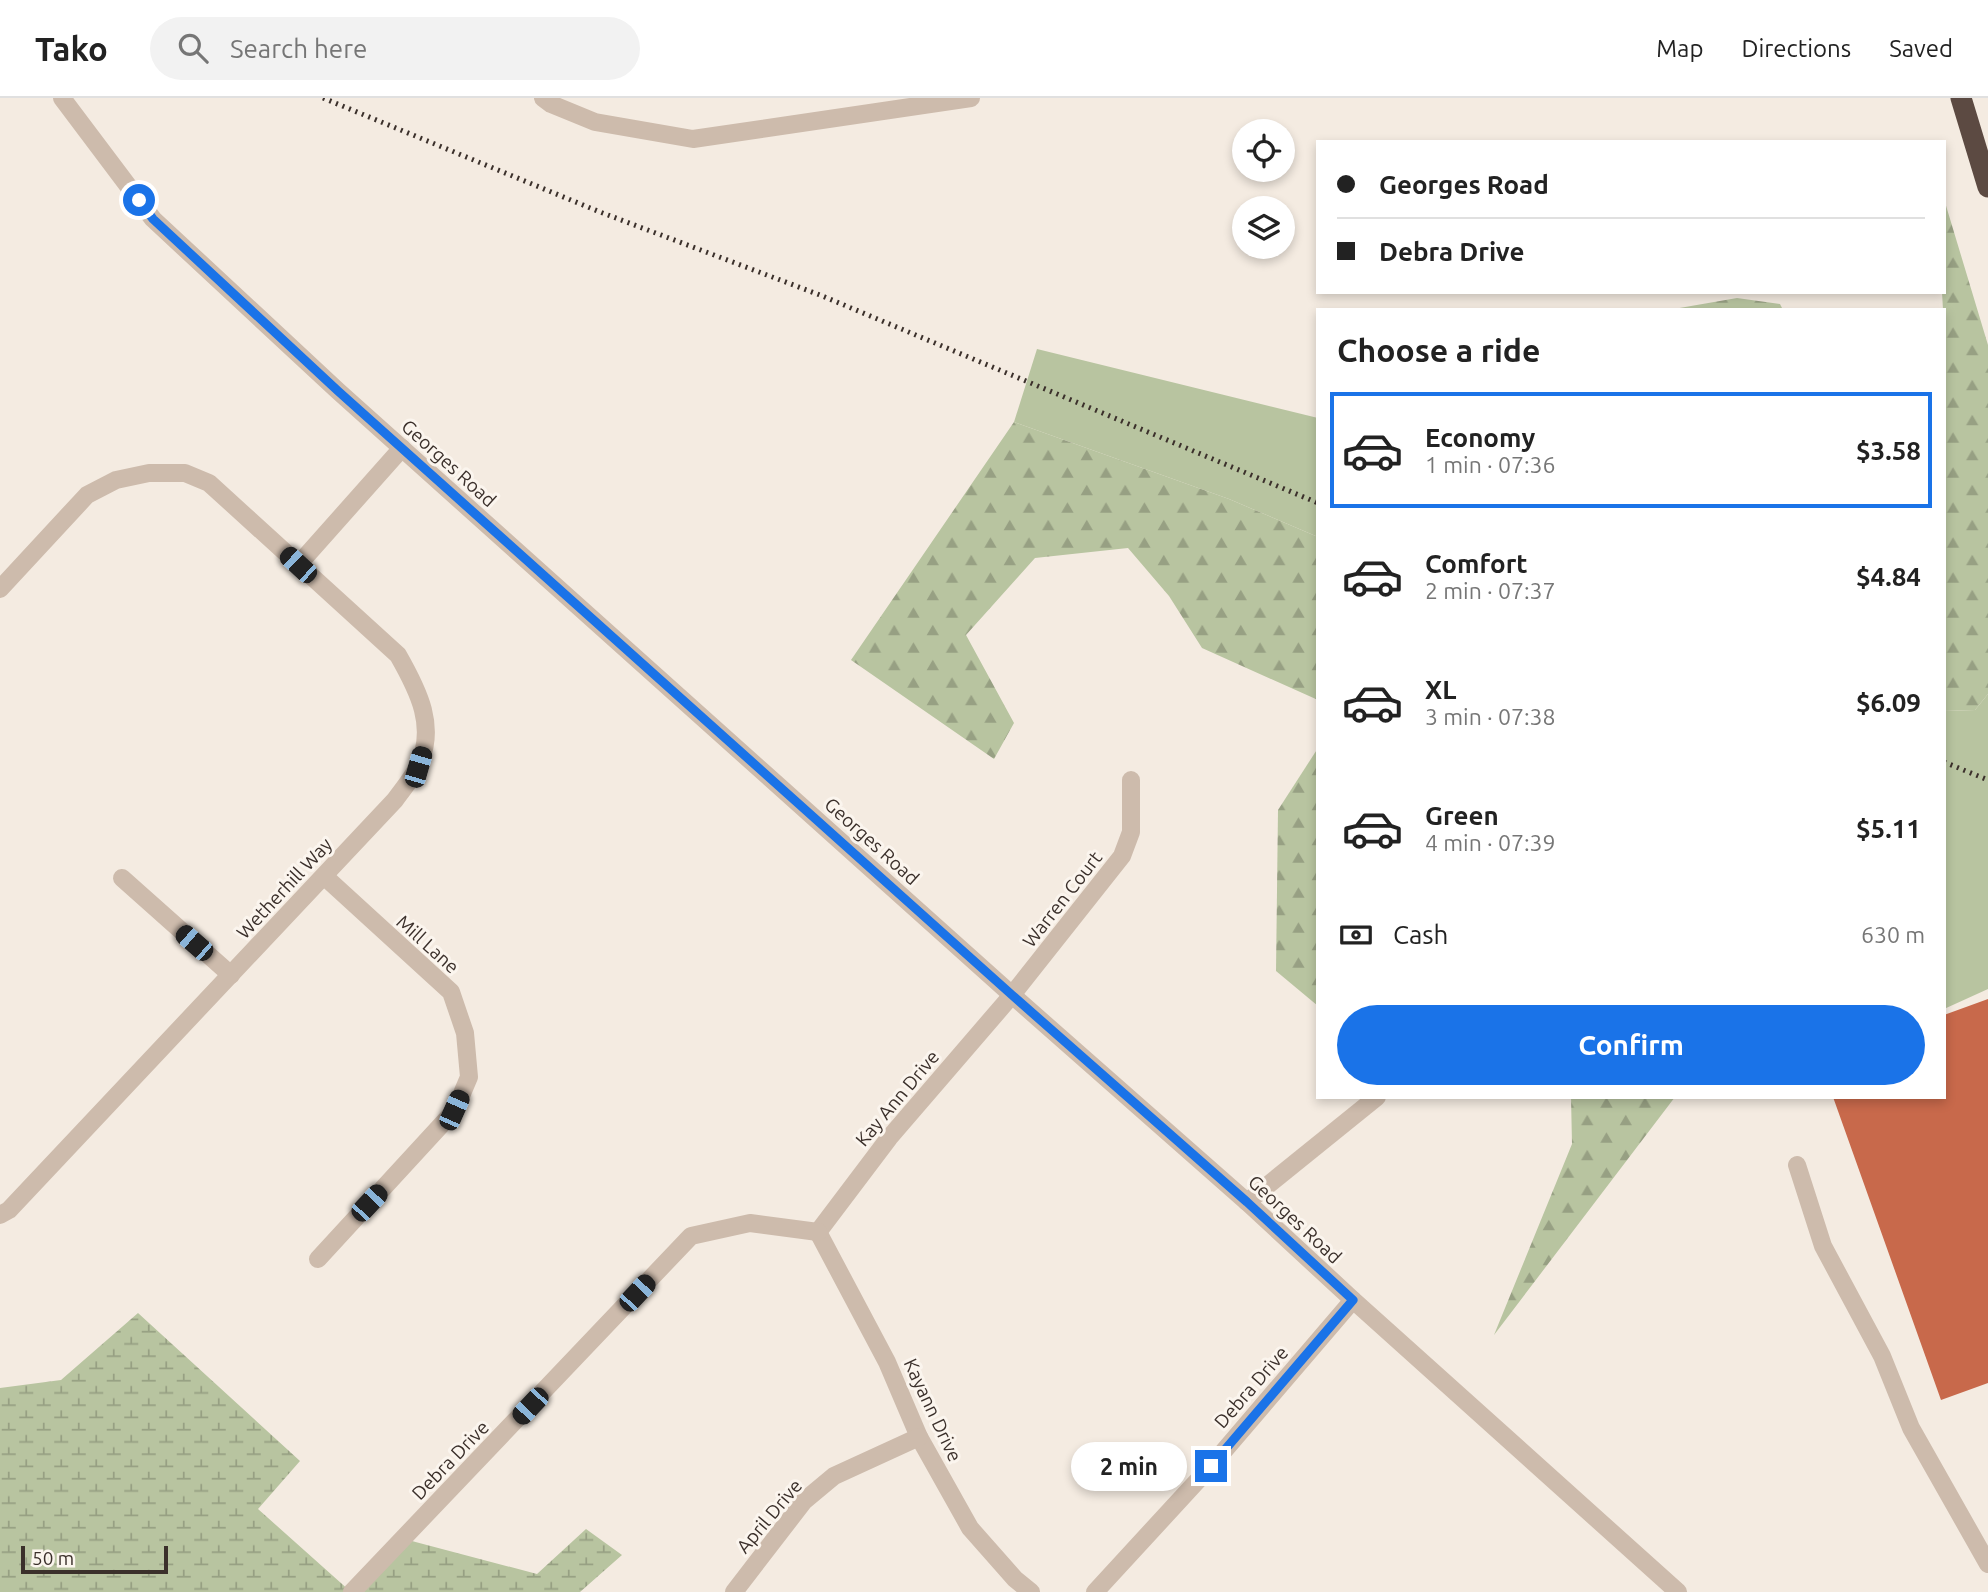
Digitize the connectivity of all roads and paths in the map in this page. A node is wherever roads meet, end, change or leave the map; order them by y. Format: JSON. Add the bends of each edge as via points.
{"nodes":[{"id":1,"x":62,"y":98,"type":"edge"},
{"id":2,"x":543,"y":98,"type":"edge"},
{"id":3,"x":971,"y":98,"type":"edge"},
{"id":4,"x":1961,"y":98,"type":"edge"},
{"id":5,"x":1988,"y":187,"type":"edge"},
{"id":6,"x":401,"y":448,"type":"junction"},
{"id":7,"x":298,"y":565,"type":"junction"},
{"id":8,"x":0,"y":589,"type":"edge"},
{"id":9,"x":1131,"y":780,"type":"dead end"},
{"id":10,"x":324,"y":876,"type":"junction"},
{"id":11,"x":122,"y":878,"type":"dead end"},
{"id":12,"x":230,"y":975,"type":"junction"},
{"id":13,"x":1012,"y":995,"type":"junction"},
{"id":14,"x":1375,"y":1099,"type":"edge"},
{"id":15,"x":1797,"y":1165,"type":"dead end"},
{"id":16,"x":1247,"y":1202,"type":"junction"},
{"id":17,"x":0,"y":1215,"type":"edge"},
{"id":18,"x":818,"y":1232,"type":"junction"},
{"id":19,"x":318,"y":1259,"type":"dead end"},
{"id":20,"x":1353,"y":1300,"type":"junction"},
{"id":21,"x":919,"y":1437,"type":"junction"},
{"id":22,"x":1988,"y":1564,"type":"edge"},
{"id":23,"x":352,"y":1592,"type":"edge"},
{"id":24,"x":734,"y":1592,"type":"edge"},
{"id":25,"x":1031,"y":1592,"type":"edge"},
{"id":26,"x":1095,"y":1592,"type":"edge"},
{"id":27,"x":1678,"y":1592,"type":"edge"}],
"edges":[{"from":1,"to":6,"type":"street","name":"Georges Road","via":[[153,219]]},
{"from":2,"to":3,"type":"street","via":[[595,122],[694,139]]},
{"from":4,"to":5,"type":"highway"},
{"from":6,"to":7,"type":"street"},
{"from":6,"to":13,"type":"street","name":"Georges Road"},
{"from":7,"to":8,"type":"street","name":"Wetherhill Way","via":[[209,483],[185,473],[149,473],[116,480],[87,495]]},
{"from":7,"to":10,"type":"street","name":"Wetherhill Way","via":[[397,655],[416,688],[425,717],[418,767],[395,800]]},
{"from":9,"to":13,"type":"street","name":"Warren Court","via":[[1131,832],[1122,856]]},
{"from":10,"to":12,"type":"street","name":"Wetherhill Way"},
{"from":10,"to":19,"type":"street","name":"Mill Lane","via":[[451,992],[466,1033],[469,1077],[454,1110]]},
{"from":11,"to":12,"type":"street"},
{"from":12,"to":17,"type":"street","name":"Wetherhill Way"},
{"from":13,"to":16,"type":"street","name":"Georges Road"},
{"from":13,"to":18,"type":"street","name":"Kay Ann Drive","via":[[889,1138]]},
{"from":14,"to":16,"type":"street"},
{"from":15,"to":22,"type":"street","via":[[1823,1246],[1882,1356],[1912,1428]]},
{"from":16,"to":20,"type":"street","name":"Georges Road"},
{"from":18,"to":21,"type":"street","name":"Kayann Drive","via":[[887,1362]]},
{"from":18,"to":23,"type":"street","name":"Debra Drive","via":[[750,1223],[691,1236]]},
{"from":20,"to":26,"type":"street","name":"Debra Drive","via":[[1211,1466]]},
{"from":20,"to":27,"type":"street","name":"Georges Road"},
{"from":21,"to":24,"type":"street","name":"April Drive","via":[[834,1476],[804,1501]]},
{"from":21,"to":25,"type":"street","name":"Kayann Drive","via":[[970,1528]]}]}
